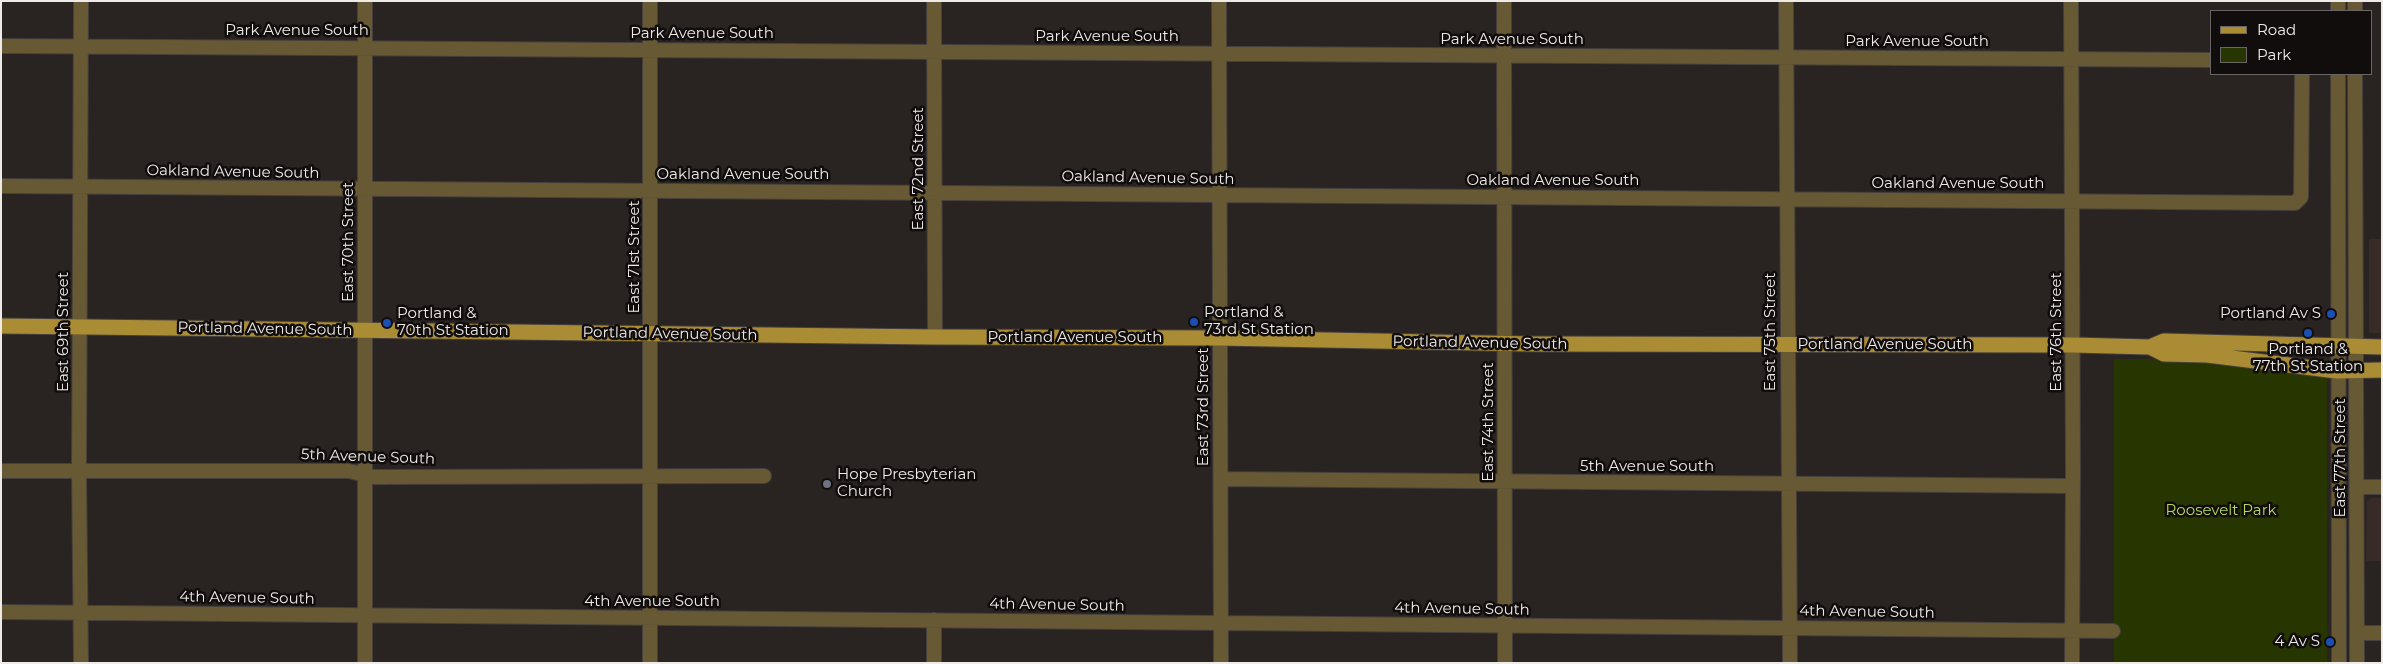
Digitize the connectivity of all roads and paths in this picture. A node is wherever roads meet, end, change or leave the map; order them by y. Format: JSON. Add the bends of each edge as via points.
{"nodes":[{"id":1,"x":81,"y":1,"type":"edge"},
{"id":2,"x":364,"y":1,"type":"edge"},
{"id":3,"x":650,"y":1,"type":"edge"},
{"id":4,"x":934,"y":1,"type":"edge"},
{"id":5,"x":1219,"y":1,"type":"edge"},
{"id":6,"x":1504,"y":1,"type":"edge"},
{"id":7,"x":1786,"y":1,"type":"edge"},
{"id":8,"x":2071,"y":1,"type":"edge"},
{"id":9,"x":1,"y":46,"type":"edge"},
{"id":10,"x":81,"y":46,"type":"junction"},
{"id":11,"x":364,"y":48,"type":"junction"},
{"id":12,"x":651,"y":50,"type":"junction"},
{"id":13,"x":935,"y":52,"type":"junction"},
{"id":14,"x":1220,"y":54,"type":"junction"},
{"id":15,"x":1504,"y":56,"type":"junction"},
{"id":16,"x":1787,"y":58,"type":"junction"},
{"id":17,"x":2071,"y":60,"type":"junction"},
{"id":18,"x":2210,"y":60,"type":"edge"},
{"id":19,"x":2302,"y":75,"type":"edge"},
{"id":20,"x":2338,"y":75,"type":"edge"},
{"id":21,"x":2355,"y":75,"type":"edge"},
{"id":22,"x":1,"y":186,"type":"edge"},
{"id":23,"x":81,"y":187,"type":"junction"},
{"id":24,"x":365,"y":190,"type":"junction"},
{"id":25,"x":651,"y":191,"type":"junction"},
{"id":26,"x":935,"y":192,"type":"junction"},
{"id":27,"x":1220,"y":195,"type":"junction"},
{"id":28,"x":1504,"y":197,"type":"junction"},
{"id":29,"x":1787,"y":199,"type":"junction"},
{"id":30,"x":2072,"y":201,"type":"junction"},
{"id":31,"x":1,"y":326,"type":"edge"},
{"id":32,"x":81,"y":327,"type":"junction"},
{"id":33,"x":365,"y":331,"type":"junction"},
{"id":34,"x":651,"y":333,"type":"junction"},
{"id":35,"x":935,"y":338,"type":"junction"},
{"id":36,"x":1220,"y":338,"type":"junction"},
{"id":37,"x":1505,"y":344,"type":"junction"},
{"id":38,"x":1787,"y":345,"type":"junction"},
{"id":39,"x":2073,"y":345,"type":"junction"},
{"id":40,"x":2150,"y":347,"type":"junction"},
{"id":41,"x":2337,"y":347,"type":"junction"},
{"id":42,"x":2356,"y":347,"type":"junction"},
{"id":43,"x":2382,"y":347,"type":"edge"},
{"id":44,"x":2356,"y":370,"type":"junction"},
{"id":45,"x":2382,"y":370,"type":"edge"},
{"id":46,"x":2337,"y":371,"type":"junction"},
{"id":47,"x":1,"y":471,"type":"edge"},
{"id":48,"x":79,"y":471,"type":"junction"},
{"id":49,"x":364,"y":475,"type":"junction"},
{"id":50,"x":651,"y":476,"type":"junction"},
{"id":51,"x":764,"y":476,"type":"dead end"},
{"id":52,"x":1221,"y":480,"type":"junction"},
{"id":53,"x":1505,"y":483,"type":"junction"},
{"id":54,"x":1790,"y":484,"type":"junction"},
{"id":55,"x":2074,"y":486,"type":"junction"},
{"id":56,"x":2357,"y":487,"type":"junction"},
{"id":57,"x":2382,"y":487,"type":"edge"},
{"id":58,"x":1,"y":612,"type":"edge"},
{"id":59,"x":81,"y":613,"type":"junction"},
{"id":60,"x":364,"y":616,"type":"junction"},
{"id":61,"x":650,"y":618,"type":"junction"},
{"id":62,"x":934,"y":620,"type":"junction"},
{"id":63,"x":1221,"y":623,"type":"junction"},
{"id":64,"x":1505,"y":626,"type":"junction"},
{"id":65,"x":1790,"y":627,"type":"junction"},
{"id":66,"x":2072,"y":631,"type":"junction"},
{"id":67,"x":2113,"y":631,"type":"dead end"},
{"id":68,"x":2357,"y":633,"type":"junction"},
{"id":69,"x":2382,"y":633,"type":"edge"},
{"id":70,"x":81,"y":663,"type":"edge"},
{"id":71,"x":364,"y":663,"type":"edge"},
{"id":72,"x":650,"y":663,"type":"edge"},
{"id":73,"x":934,"y":663,"type":"edge"},
{"id":74,"x":1221,"y":663,"type":"edge"},
{"id":75,"x":1505,"y":663,"type":"edge"},
{"id":76,"x":1790,"y":663,"type":"edge"},
{"id":77,"x":2072,"y":663,"type":"edge"},
{"id":78,"x":2338,"y":663,"type":"edge"},
{"id":79,"x":2357,"y":663,"type":"edge"}],
"edges":[{"from":1,"to":10,"type":"street","name":"East 69th Street"},
{"from":2,"to":11,"type":"street","name":"East 70th Street"},
{"from":3,"to":12,"type":"street","name":"East 71st Street"},
{"from":4,"to":13,"type":"street","name":"East 72nd Street"},
{"from":5,"to":14,"type":"street","name":"East 73rd Street"},
{"from":6,"to":15,"type":"street","name":"East 74th Street"},
{"from":7,"to":16,"type":"street","name":"East 75th Street"},
{"from":8,"to":17,"type":"street","name":"East 76th Street"},
{"from":9,"to":10,"type":"street","name":"Park Avenue South"},
{"from":10,"to":11,"type":"street","name":"Park Avenue South"},
{"from":10,"to":23,"type":"street","name":"East 69th Street"},
{"from":11,"to":12,"type":"street","name":"Park Avenue South"},
{"from":11,"to":24,"type":"street","name":"East 70th Street"},
{"from":12,"to":13,"type":"street","name":"Park Avenue South"},
{"from":12,"to":25,"type":"street","name":"East 71st Street"},
{"from":13,"to":14,"type":"street","name":"Park Avenue South"},
{"from":13,"to":26,"type":"street","name":"East 72nd Street"},
{"from":14,"to":15,"type":"street","name":"Park Avenue South"},
{"from":14,"to":27,"type":"street","name":"East 73rd Street"},
{"from":15,"to":16,"type":"street","name":"Park Avenue South"},
{"from":15,"to":28,"type":"street","name":"East 74th Street"},
{"from":16,"to":17,"type":"street","name":"Park Avenue South"},
{"from":16,"to":29,"type":"street","name":"East 75th Street"},
{"from":17,"to":18,"type":"street","name":"Park Avenue South"},
{"from":17,"to":30,"type":"street","name":"East 76th Street"},
{"from":19,"to":30,"type":"street","name":"Oakland Avenue South","via":[[2301,197],[2295,203]]},
{"from":20,"to":41,"type":"street","name":"East 77th Street"},
{"from":21,"to":42,"type":"street","name":"East 77th Street"},
{"from":22,"to":23,"type":"street","name":"Oakland Avenue South"},
{"from":23,"to":24,"type":"street","name":"Oakland Avenue South"},
{"from":23,"to":32,"type":"street","name":"East 69th Street"},
{"from":24,"to":25,"type":"street","name":"Oakland Avenue South"},
{"from":24,"to":33,"type":"street","name":"East 70th Street"},
{"from":25,"to":26,"type":"street","name":"Oakland Avenue South"},
{"from":25,"to":34,"type":"street","name":"East 71st Street"},
{"from":26,"to":27,"type":"street","name":"Oakland Avenue South"},
{"from":26,"to":35,"type":"street","name":"East 72nd Street"},
{"from":27,"to":28,"type":"street","name":"Oakland Avenue South"},
{"from":27,"to":36,"type":"street","name":"East 73rd Street"},
{"from":28,"to":29,"type":"street","name":"Oakland Avenue South"},
{"from":28,"to":37,"type":"street","name":"East 74th Street"},
{"from":29,"to":30,"type":"street","name":"Oakland Avenue South"},
{"from":29,"to":38,"type":"street","name":"East 75th Street"},
{"from":30,"to":39,"type":"street","name":"East 76th Street"},
{"from":31,"to":32,"type":"main road","name":"Portland Avenue South"},
{"from":32,"to":33,"type":"main road","name":"Portland Avenue South"},
{"from":32,"to":48,"type":"street","name":"East 69th Street"},
{"from":33,"to":34,"type":"main road","name":"Portland Avenue South"},
{"from":33,"to":49,"type":"street","name":"East 70th Street"},
{"from":34,"to":35,"type":"main road","name":"Portland Avenue South"},
{"from":34,"to":50,"type":"street","name":"East 71st Street"},
{"from":35,"to":36,"type":"main road","name":"Portland Avenue South"},
{"from":36,"to":37,"type":"main road","name":"Portland Avenue South"},
{"from":36,"to":52,"type":"street","name":"East 73rd Street"},
{"from":37,"to":38,"type":"main road","name":"Portland Avenue South"},
{"from":37,"to":53,"type":"street","name":"East 74th Street"},
{"from":38,"to":39,"type":"main road","name":"Portland Avenue South"},
{"from":38,"to":54,"type":"street","name":"East 75th Street"},
{"from":39,"to":40,"type":"main road","name":"Portland Avenue South"},
{"from":39,"to":55,"type":"street","name":"East 76th Street"},
{"from":40,"to":41,"type":"main road","name":"Portland Avenue South","via":[[2164,341]]},
{"from":40,"to":46,"type":"main road","name":"Portland Avenue South","via":[[2164,354]]},
{"from":41,"to":42,"type":"main road","name":"Portland Avenue South"},
{"from":41,"to":46,"type":"street","name":"East 77th Street"},
{"from":42,"to":43,"type":"main road","name":"Portland Avenue South"},
{"from":42,"to":44,"type":"street","name":"East 77th Street"},
{"from":44,"to":45,"type":"main road","name":"Portland Avenue South"},
{"from":44,"to":46,"type":"main road","name":"Portland Avenue South"},
{"from":44,"to":56,"type":"street","name":"East 77th Street"},
{"from":46,"to":78,"type":"street","name":"East 77th Street"},
{"from":47,"to":48,"type":"street","name":"5th Avenue South"},
{"from":48,"to":49,"type":"street","name":"5th Avenue South","via":[[349,471]]},
{"from":48,"to":59,"type":"street","name":"East 69th Street"},
{"from":49,"to":50,"type":"street","name":"5th Avenue South"},
{"from":49,"to":60,"type":"street","name":"East 70th Street"},
{"from":50,"to":51,"type":"street","name":"5th Avenue South"},
{"from":50,"to":61,"type":"street","name":"East 71st Street"},
{"from":52,"to":53,"type":"street","name":"5th Avenue South"},
{"from":52,"to":63,"type":"street","name":"East 73rd Street"},
{"from":53,"to":54,"type":"street","name":"5th Avenue South"},
{"from":53,"to":64,"type":"street","name":"East 74th Street"},
{"from":54,"to":55,"type":"street","name":"5th Avenue South"},
{"from":54,"to":65,"type":"street","name":"East 75th Street"},
{"from":55,"to":66,"type":"street","name":"East 76th Street"},
{"from":56,"to":57,"type":"street"},
{"from":56,"to":68,"type":"street","name":"East 77th Street"},
{"from":58,"to":59,"type":"street","name":"4th Avenue South"},
{"from":59,"to":60,"type":"street","name":"4th Avenue South"},
{"from":59,"to":70,"type":"street","name":"East 69th Street"},
{"from":60,"to":61,"type":"street","name":"4th Avenue South"},
{"from":60,"to":71,"type":"street","name":"East 70th Street"},
{"from":61,"to":62,"type":"street","name":"4th Avenue South"},
{"from":61,"to":72,"type":"street","name":"East 71st Street"},
{"from":62,"to":63,"type":"street","name":"4th Avenue South"},
{"from":62,"to":73,"type":"street"},
{"from":63,"to":64,"type":"street","name":"4th Avenue South"},
{"from":63,"to":74,"type":"street","name":"East 73rd Street"},
{"from":64,"to":65,"type":"street","name":"4th Avenue South"},
{"from":64,"to":75,"type":"street","name":"East 74th Street"},
{"from":65,"to":66,"type":"street","name":"4th Avenue South"},
{"from":65,"to":76,"type":"street","name":"East 75th Street"},
{"from":66,"to":67,"type":"street","name":"4th Avenue South"},
{"from":66,"to":77,"type":"street","name":"East 76th Street"},
{"from":68,"to":69,"type":"street"},
{"from":68,"to":79,"type":"street","name":"East 77th Street"}]}
